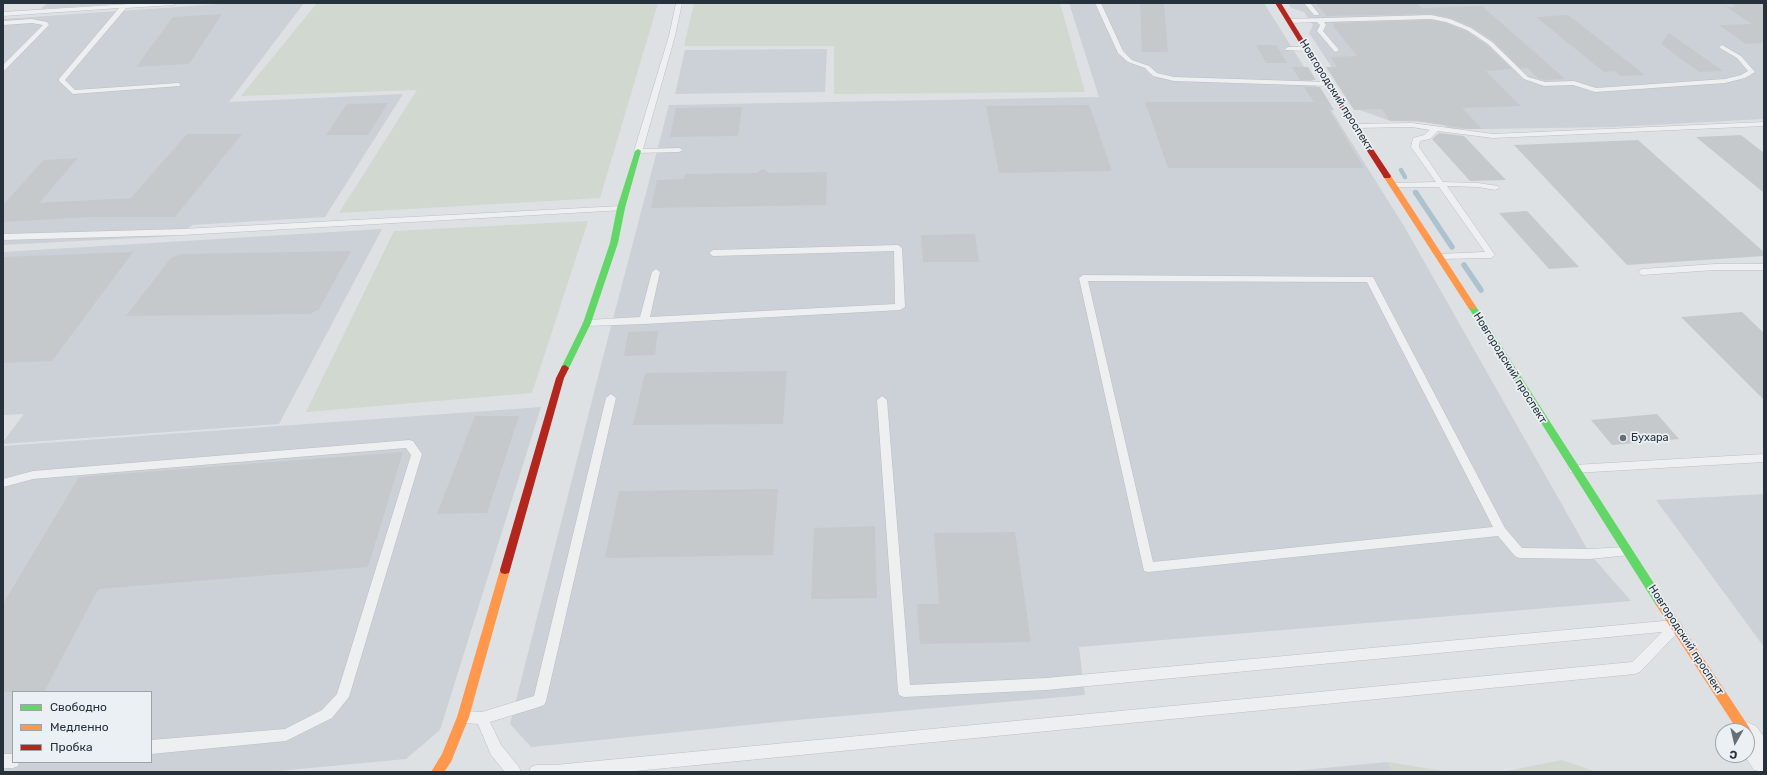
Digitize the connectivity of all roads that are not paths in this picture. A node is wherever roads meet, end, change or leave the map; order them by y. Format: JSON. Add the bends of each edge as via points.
{"nodes":[{"id":1,"x":66,"y":3,"type":"edge"},
{"id":2,"x":174,"y":3,"type":"edge"},
{"id":3,"x":679,"y":3,"type":"edge"},
{"id":4,"x":1098,"y":3,"type":"edge"},
{"id":5,"x":1278,"y":3,"type":"edge"},
{"id":6,"x":1307,"y":3,"type":"edge"},
{"id":7,"x":124,"y":6,"type":"junction"},
{"id":8,"x":59,"y":10,"type":"junction"},
{"id":9,"x":1409,"y":11,"type":"dead end"},
{"id":10,"x":3,"y":14,"type":"edge"},
{"id":11,"x":1317,"y":17,"type":"junction"},
{"id":12,"x":1288,"y":18,"type":"junction"},
{"id":13,"x":3,"y":22,"type":"edge"},
{"id":14,"x":1722,"y":47,"type":"dead end"},
{"id":15,"x":1307,"y":49,"type":"junction"},
{"id":16,"x":1288,"y":50,"type":"dead end"},
{"id":17,"x":1336,"y":50,"type":"dead end"},
{"id":18,"x":3,"y":69,"type":"edge"},
{"id":19,"x":1328,"y":84,"type":"junction"},
{"id":20,"x":178,"y":85,"type":"dead end"},
{"id":21,"x":1764,"y":124,"type":"edge"},
{"id":22,"x":1354,"y":126,"type":"junction"},
{"id":23,"x":1434,"y":128,"type":"junction"},
{"id":24,"x":638,"y":150,"type":"junction"},
{"id":25,"x":679,"y":150,"type":"dead end"},
{"id":26,"x":1441,"y":184,"type":"junction"},
{"id":27,"x":1394,"y":185,"type":"junction"},
{"id":28,"x":1495,"y":188,"type":"dead end"},
{"id":29,"x":621,"y":208,"type":"junction"},
{"id":30,"x":3,"y":237,"type":"edge"},
{"id":31,"x":713,"y":253,"type":"dead end"},
{"id":32,"x":1440,"y":256,"type":"junction"},
{"id":33,"x":1764,"y":267,"type":"edge"},
{"id":34,"x":656,"y":272,"type":"dead end"},
{"id":35,"x":1642,"y":272,"type":"dead end"},
{"id":36,"x":644,"y":321,"type":"junction"},
{"id":37,"x":587,"y":323,"type":"junction"},
{"id":38,"x":611,"y":398,"type":"dead end"},
{"id":39,"x":882,"y":400,"type":"dead end"},
{"id":40,"x":1764,"y":458,"type":"edge"},
{"id":41,"x":1574,"y":469,"type":"junction"},
{"id":42,"x":3,"y":483,"type":"edge"},
{"id":43,"x":1501,"y":531,"type":"junction"},
{"id":44,"x":1628,"y":552,"type":"junction"},
{"id":45,"x":1676,"y":625,"type":"junction"},
{"id":46,"x":463,"y":717,"type":"junction"},
{"id":47,"x":482,"y":718,"type":"junction"},
{"id":48,"x":1740,"y":723,"type":"edge"},
{"id":49,"x":152,"y":747,"type":"edge"},
{"id":50,"x":1755,"y":747,"type":"edge"},
{"id":51,"x":1764,"y":761,"type":"edge"},
{"id":52,"x":437,"y":772,"type":"edge"},
{"id":53,"x":514,"y":772,"type":"edge"},
{"id":54,"x":536,"y":772,"type":"edge"}],
"edges":[{"from":1,"to":8,"type":"lane"},
{"from":2,"to":7,"type":"lane"},
{"from":3,"to":24,"type":"lane","via":[[672,36]]},
{"from":4,"to":19,"type":"lane","via":[[1120,52],[1130,61],[1147,67],[1154,75],[1174,79]]},
{"from":5,"to":12,"type":"street","name":"Новгородский проспект"},
{"from":6,"to":11,"type":"lane"},
{"from":7,"to":8,"type":"lane"},
{"from":7,"to":20,"type":"lane","via":[[61,80],[73,92]]},
{"from":8,"to":10,"type":"lane"},
{"from":9,"to":11,"type":"lane"},
{"from":11,"to":12,"type":"lane"},
{"from":11,"to":14,"type":"lane","via":[[1431,17],[1448,20],[1469,29],[1490,43],[1526,78],[1544,84],[1574,83],[1595,90],[1725,81],[1752,72],[1738,57]]},
{"from":11,"to":17,"type":"lane","via":[[1323,25],[1320,31]]},
{"from":12,"to":15,"type":"street","name":"Новгородский проспект"},
{"from":13,"to":18,"type":"lane","via":[[32,21],[46,25]]},
{"from":15,"to":16,"type":"lane"},
{"from":15,"to":19,"type":"street","name":"Новгородский проспект"},
{"from":19,"to":22,"type":"street","name":"Новгородский проспект"},
{"from":21,"to":23,"type":"lane","via":[[1493,136]]},
{"from":22,"to":23,"type":"lane","via":[[1412,125]]},
{"from":22,"to":27,"type":"street","name":"Новгородский проспект"},
{"from":23,"to":26,"type":"lane","via":[[1434,132],[1427,137],[1416,140],[1415,147]]},
{"from":24,"to":25,"type":"lane"},
{"from":24,"to":29,"type":"street"},
{"from":26,"to":27,"type":"lane"},
{"from":26,"to":28,"type":"lane"},
{"from":26,"to":32,"type":"lane","via":[[1491,255]]},
{"from":27,"to":32,"type":"street","name":"Новгородский проспект"},
{"from":29,"to":30,"type":"lane","via":[[182,232]]},
{"from":29,"to":37,"type":"street","via":[[614,243]]},
{"from":31,"to":36,"type":"lane","via":[[898,248],[900,307]]},
{"from":32,"to":41,"type":"street","name":"Новгородский проспект"},
{"from":33,"to":35,"type":"lane","via":[[1715,267]]},
{"from":34,"to":36,"type":"lane"},
{"from":36,"to":37,"type":"lane"},
{"from":37,"to":46,"type":"street","via":[[560,378]]},
{"from":38,"to":47,"type":"lane","via":[[539,701]]},
{"from":39,"to":45,"type":"lane","via":[[904,691],[1046,684]]},
{"from":40,"to":41,"type":"lane"},
{"from":41,"to":44,"type":"street","name":"Новгородский проспект"},
{"from":42,"to":49,"type":"lane","via":[[33,475],[409,444],[417,454],[342,698],[327,714],[286,735]]},
{"from":43,"to":43,"type":"lane","via":[[1370,279],[1083,278],[1148,567]]},
{"from":43,"to":44,"type":"lane","via":[[1519,553]]},
{"from":44,"to":45,"type":"street","name":"Новгородский проспект"},
{"from":45,"to":48,"type":"street","name":"Новгородский проспект"},
{"from":45,"to":54,"type":"lane","via":[[1635,668]]},
{"from":46,"to":47,"type":"lane"},
{"from":46,"to":52,"type":"street","via":[[447,758]]},
{"from":47,"to":53,"type":"lane","via":[[496,750]]},
{"from":50,"to":51,"type":"street"}]}
